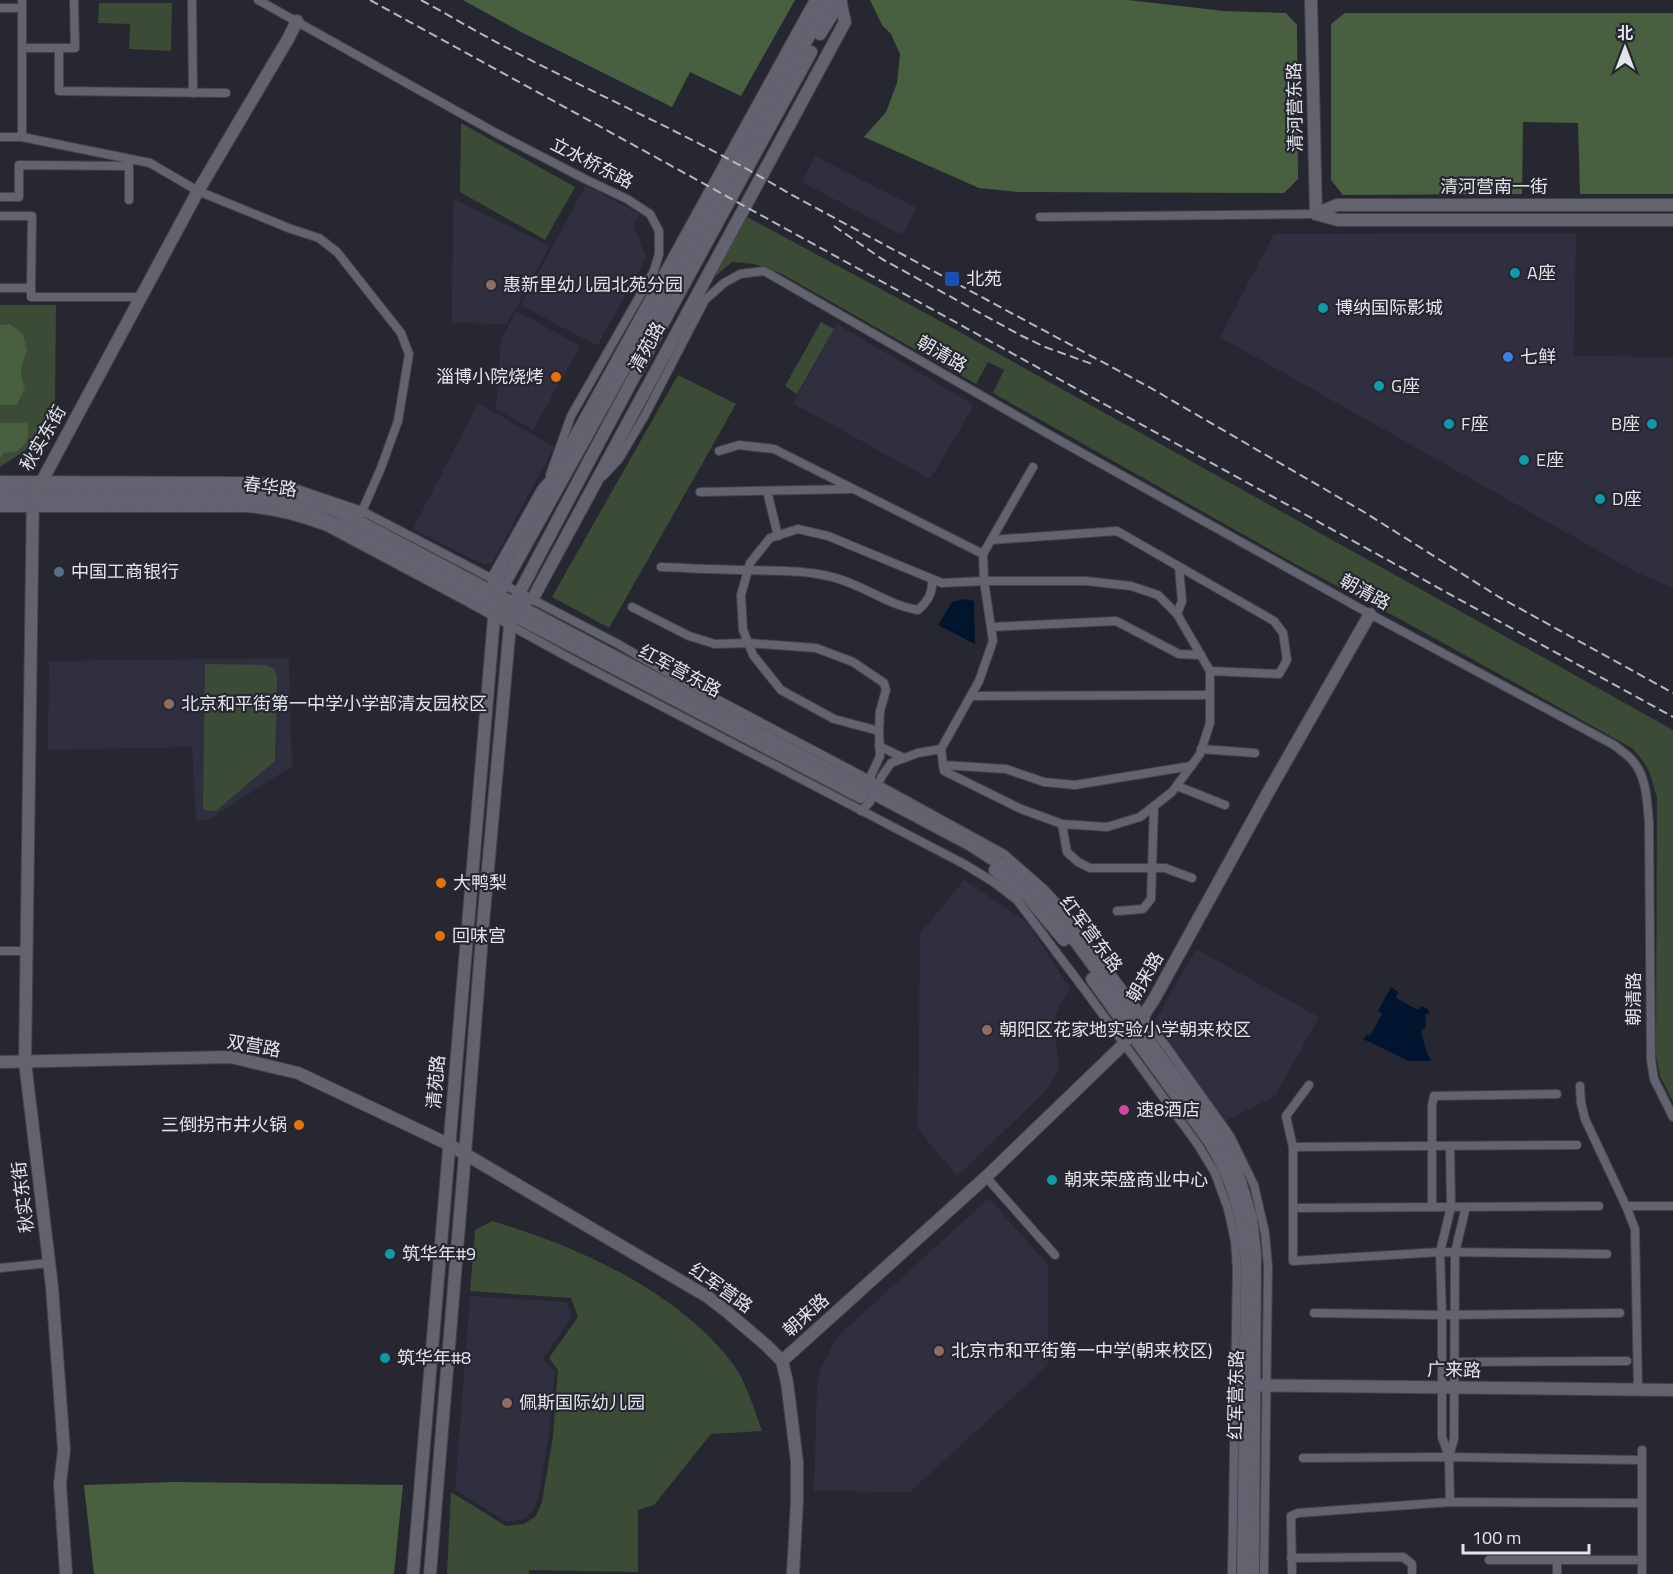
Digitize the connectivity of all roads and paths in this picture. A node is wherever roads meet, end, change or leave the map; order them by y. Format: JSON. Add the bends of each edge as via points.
{"nodes":[{"id":1,"x":74,"y":0,"type":"edge"},
{"id":2,"x":192,"y":0,"type":"edge"},
{"id":3,"x":258,"y":0,"type":"edge"},
{"id":4,"x":816,"y":0,"type":"edge"},
{"id":5,"x":829,"y":0,"type":"edge"},
{"id":6,"x":840,"y":0,"type":"edge"},
{"id":7,"x":1311,"y":0,"type":"edge"},
{"id":8,"x":22,"y":4,"type":"edge"},
{"id":9,"x":0,"y":8,"type":"edge"},
{"id":10,"x":297,"y":21,"type":"junction"},
{"id":11,"x":22,"y":48,"type":"junction"},
{"id":12,"x":59,"y":48,"type":"junction"},
{"id":13,"x":193,"y":93,"type":"junction"},
{"id":14,"x":226,"y":93,"type":"dead end"},
{"id":15,"x":0,"y":137,"type":"edge"},
{"id":16,"x":22,"y":137,"type":"junction"},
{"id":17,"x":129,"y":162,"type":"junction"},
{"id":18,"x":198,"y":191,"type":"junction"},
{"id":19,"x":0,"y":197,"type":"edge"},
{"id":20,"x":129,"y":200,"type":"dead end"},
{"id":21,"x":1673,"y":205,"type":"edge"},
{"id":22,"x":1316,"y":214,"type":"junction"},
{"id":23,"x":0,"y":216,"type":"edge"},
{"id":24,"x":1040,"y":217,"type":"dead end"},
{"id":25,"x":1673,"y":220,"type":"edge"},
{"id":26,"x":0,"y":288,"type":"edge"},
{"id":27,"x":31,"y":288,"type":"junction"},
{"id":28,"x":141,"y":297,"type":"junction"},
{"id":29,"x":718,"y":451,"type":"dead end"},
{"id":30,"x":1033,"y":467,"type":"dead end"},
{"id":31,"x":0,"y":480,"type":"edge"},
{"id":32,"x":550,"y":481,"type":"junction"},
{"id":33,"x":0,"y":489,"type":"edge"},
{"id":34,"x":591,"y":489,"type":"junction"},
{"id":35,"x":854,"y":489,"type":"junction"},
{"id":36,"x":767,"y":491,"type":"junction"},
{"id":37,"x":700,"y":492,"type":"dead end"},
{"id":38,"x":35,"y":495,"type":"junction"},
{"id":39,"x":0,"y":501,"type":"edge"},
{"id":40,"x":0,"y":508,"type":"edge"},
{"id":41,"x":546,"y":509,"type":"junction"},
{"id":42,"x":360,"y":516,"type":"junction"},
{"id":43,"x":553,"y":527,"type":"junction"},
{"id":44,"x":778,"y":536,"type":"junction"},
{"id":45,"x":991,"y":540,"type":"junction"},
{"id":46,"x":983,"y":554,"type":"junction"},
{"id":47,"x":661,"y":567,"type":"dead end"},
{"id":48,"x":1179,"y":567,"type":"junction"},
{"id":49,"x":748,"y":570,"type":"junction"},
{"id":50,"x":932,"y":579,"type":"junction"},
{"id":51,"x":984,"y":580,"type":"junction"},
{"id":52,"x":497,"y":596,"type":"junction"},
{"id":53,"x":531,"y":599,"type":"junction"},
{"id":54,"x":632,"y":607,"type":"dead end"},
{"id":55,"x":514,"y":609,"type":"junction"},
{"id":56,"x":1177,"y":614,"type":"junction"},
{"id":57,"x":1370,"y":615,"type":"junction"},
{"id":58,"x":991,"y":627,"type":"junction"},
{"id":59,"x":748,"y":643,"type":"junction"},
{"id":60,"x":1201,"y":655,"type":"junction"},
{"id":61,"x":1210,"y":671,"type":"junction"},
{"id":62,"x":1210,"y":695,"type":"junction"},
{"id":63,"x":971,"y":696,"type":"junction"},
{"id":64,"x":879,"y":731,"type":"junction"},
{"id":65,"x":879,"y":746,"type":"junction"},
{"id":66,"x":941,"y":749,"type":"junction"},
{"id":67,"x":1202,"y":749,"type":"junction"},
{"id":68,"x":1255,"y":753,"type":"dead end"},
{"id":69,"x":904,"y":758,"type":"junction"},
{"id":70,"x":943,"y":765,"type":"junction"},
{"id":71,"x":1191,"y":766,"type":"junction"},
{"id":72,"x":1177,"y":786,"type":"junction"},
{"id":73,"x":868,"y":794,"type":"junction"},
{"id":74,"x":1225,"y":805,"type":"dead end"},
{"id":75,"x":1154,"y":806,"type":"junction"},
{"id":76,"x":1062,"y":824,"type":"junction"},
{"id":77,"x":1152,"y":868,"type":"junction"},
{"id":78,"x":1192,"y":878,"type":"dead end"},
{"id":79,"x":1117,"y":911,"type":"dead end"},
{"id":80,"x":0,"y":951,"type":"edge"},
{"id":81,"x":26,"y":951,"type":"junction"},
{"id":82,"x":1134,"y":1030,"type":"junction"},
{"id":83,"x":0,"y":1062,"type":"edge"},
{"id":84,"x":25,"y":1062,"type":"junction"},
{"id":85,"x":1309,"y":1085,"type":"dead end"},
{"id":86,"x":1580,"y":1086,"type":"dead end"},
{"id":87,"x":1557,"y":1094,"type":"dead end"},
{"id":88,"x":1673,"y":1118,"type":"edge"},
{"id":89,"x":448,"y":1144,"type":"junction"},
{"id":90,"x":1577,"y":1145,"type":"dead end"},
{"id":91,"x":1432,"y":1146,"type":"junction"},
{"id":92,"x":1450,"y":1146,"type":"junction"},
{"id":93,"x":1293,"y":1147,"type":"junction"},
{"id":94,"x":465,"y":1154,"type":"junction"},
{"id":95,"x":986,"y":1177,"type":"junction"},
{"id":96,"x":1599,"y":1206,"type":"dead end"},
{"id":97,"x":1626,"y":1206,"type":"junction"},
{"id":98,"x":1673,"y":1206,"type":"edge"},
{"id":99,"x":1432,"y":1207,"type":"junction"},
{"id":100,"x":1451,"y":1207,"type":"junction"},
{"id":101,"x":1466,"y":1207,"type":"junction"},
{"id":102,"x":1293,"y":1208,"type":"junction"},
{"id":103,"x":1440,"y":1252,"type":"junction"},
{"id":104,"x":1455,"y":1252,"type":"junction"},
{"id":105,"x":1607,"y":1254,"type":"dead end"},
{"id":106,"x":1055,"y":1255,"type":"dead end"},
{"id":107,"x":49,"y":1263,"type":"junction"},
{"id":108,"x":0,"y":1268,"type":"edge"},
{"id":109,"x":1314,"y":1313,"type":"dead end"},
{"id":110,"x":1620,"y":1313,"type":"dead end"},
{"id":111,"x":1455,"y":1314,"type":"junction"},
{"id":112,"x":1442,"y":1315,"type":"junction"},
{"id":113,"x":1627,"y":1360,"type":"dead end"},
{"id":114,"x":782,"y":1361,"type":"junction"},
{"id":115,"x":1455,"y":1362,"type":"junction"},
{"id":116,"x":1244,"y":1385,"type":"junction"},
{"id":117,"x":1267,"y":1386,"type":"junction"},
{"id":118,"x":1448,"y":1388,"type":"junction"},
{"id":119,"x":1638,"y":1390,"type":"junction"},
{"id":120,"x":1673,"y":1390,"type":"edge"},
{"id":121,"x":1642,"y":1450,"type":"dead end"},
{"id":122,"x":1449,"y":1457,"type":"junction"},
{"id":123,"x":1303,"y":1458,"type":"dead end"},
{"id":124,"x":1642,"y":1460,"type":"junction"},
{"id":125,"x":1450,"y":1502,"type":"junction"},
{"id":126,"x":1642,"y":1503,"type":"junction"},
{"id":127,"x":1292,"y":1558,"type":"junction"},
{"id":128,"x":1489,"y":1560,"type":"dead end"},
{"id":129,"x":1557,"y":1560,"type":"junction"},
{"id":130,"x":1642,"y":1560,"type":"junction"},
{"id":131,"x":66,"y":1574,"type":"edge"},
{"id":132,"x":413,"y":1574,"type":"edge"},
{"id":133,"x":430,"y":1574,"type":"edge"},
{"id":134,"x":792,"y":1574,"type":"edge"},
{"id":135,"x":1232,"y":1574,"type":"edge"},
{"id":136,"x":1244,"y":1574,"type":"edge"},
{"id":137,"x":1253,"y":1574,"type":"edge"},
{"id":138,"x":1264,"y":1574,"type":"edge"},
{"id":139,"x":1292,"y":1574,"type":"edge"},
{"id":140,"x":1412,"y":1574,"type":"edge"},
{"id":141,"x":1557,"y":1574,"type":"edge"},
{"id":142,"x":1642,"y":1574,"type":"edge"}],
"edges":[{"from":1,"to":12,"type":"street","via":[[75,48]]},
{"from":2,"to":13,"type":"street"},
{"from":3,"to":10,"type":"street","name":"立水桥东路"},
{"from":4,"to":32,"type":"street","name":"清苑路"},
{"from":5,"to":41,"type":"street","name":"清苑路"},
{"from":6,"to":34,"type":"street","name":"清苑路","via":[[844,22]]},
{"from":6,"to":43,"type":"street","name":"清苑路"},
{"from":7,"to":22,"type":"street","name":"清河营东路"},
{"from":8,"to":9,"type":"street"},
{"from":8,"to":11,"type":"street"},
{"from":10,"to":18,"type":"street","name":"秋实东街"},
{"from":10,"to":32,"type":"street","name":"立水桥东路","via":[[496,133],[627,198],[651,214],[659,231],[660,254],[654,271],[571,416],[549,474]]},
{"from":11,"to":12,"type":"street"},
{"from":11,"to":16,"type":"street"},
{"from":12,"to":13,"type":"street","via":[[59,91]]},
{"from":13,"to":14,"type":"street"},
{"from":15,"to":16,"type":"street"},
{"from":16,"to":17,"type":"street"},
{"from":17,"to":18,"type":"street","via":[[150,163]]},
{"from":17,"to":19,"type":"street","via":[[19,165],[19,197]]},
{"from":17,"to":20,"type":"street"},
{"from":18,"to":28,"type":"street","name":"秋实东街"},
{"from":18,"to":42,"type":"street","via":[[319,238],[337,252],[401,333],[409,354],[398,421]]},
{"from":21,"to":22,"type":"street","name":"清河营南一街","via":[[1337,205]]},
{"from":22,"to":24,"type":"street","name":"清河营南一街"},
{"from":22,"to":25,"type":"street","name":"清河营南一街","via":[[1338,220]]},
{"from":23,"to":27,"type":"street","via":[[32,216]]},
{"from":26,"to":27,"type":"street"},
{"from":27,"to":28,"type":"street","via":[[31,297]]},
{"from":28,"to":38,"type":"street","name":"秋实东街"},
{"from":29,"to":35,"type":"street","via":[[739,445],[774,449]]},
{"from":30,"to":45,"type":"street"},
{"from":31,"to":38,"type":"street"},
{"from":32,"to":41,"type":"street"},
{"from":32,"to":52,"type":"street","name":"清苑路"},
{"from":33,"to":38,"type":"street","name":"春华路"},
{"from":34,"to":43,"type":"street"},
{"from":34,"to":53,"type":"street","name":"清苑路"},
{"from":34,"to":57,"type":"street","name":"朝清路","via":[[620,459],[705,300],[740,274],[764,271]]},
{"from":35,"to":36,"type":"street"},
{"from":35,"to":46,"type":"street"},
{"from":36,"to":37,"type":"street"},
{"from":36,"to":44,"type":"street"},
{"from":38,"to":39,"type":"street","name":"春华路"},
{"from":38,"to":40,"type":"street"},
{"from":38,"to":42,"type":"street","name":"春华路","via":[[264,490]]},
{"from":38,"to":52,"type":"street","name":"春华路","via":[[256,501],[300,508]]},
{"from":38,"to":81,"type":"street","name":"秋实东街"},
{"from":41,"to":52,"type":"street","name":"清苑路"},
{"from":42,"to":52,"type":"street","name":"春华路"},
{"from":43,"to":55,"type":"street","name":"清苑路"},
{"from":44,"to":49,"type":"street","via":[[770,538]]},
{"from":44,"to":50,"type":"street","via":[[798,529],[828,536]]},
{"from":45,"to":46,"type":"street"},
{"from":45,"to":48,"type":"street","via":[[1117,531]]},
{"from":46,"to":51,"type":"street"},
{"from":47,"to":49,"type":"street"},
{"from":48,"to":56,"type":"street","via":[[1182,601]]},
{"from":48,"to":61,"type":"street","via":[[1274,621],[1283,633],[1287,660],[1279,674]]},
{"from":49,"to":50,"type":"street","via":[[797,570],[834,577],[904,608],[918,610],[928,601]]},
{"from":49,"to":59,"type":"street","via":[[741,596],[743,630]]},
{"from":50,"to":51,"type":"street","via":[[942,583]]},
{"from":51,"to":56,"type":"street","via":[[1086,580],[1131,586],[1158,596]]},
{"from":51,"to":58,"type":"street"},
{"from":52,"to":55,"type":"street","name":"红军营东路"},
{"from":52,"to":55,"type":"street"},
{"from":52,"to":89,"type":"street","name":"清苑路"},
{"from":53,"to":55,"type":"street"},
{"from":53,"to":73,"type":"street","via":[[719,701]]},
{"from":54,"to":59,"type":"street","via":[[689,636],[715,644]]},
{"from":55,"to":73,"type":"street","name":"红军营东路"},
{"from":55,"to":73,"type":"street","via":[[573,660]]},
{"from":55,"to":94,"type":"street","name":"清苑路"},
{"from":56,"to":60,"type":"street"},
{"from":57,"to":82,"type":"street","name":"朝来路"},
{"from":57,"to":88,"type":"street","name":"朝清路","via":[[1604,740],[1632,759],[1647,792],[1649,823],[1651,1060],[1654,1079]]},
{"from":58,"to":60,"type":"street","via":[[1116,621],[1179,654]]},
{"from":58,"to":63,"type":"street","via":[[993,641]]},
{"from":59,"to":64,"type":"street","via":[[781,690],[834,719]]},
{"from":59,"to":64,"type":"street","via":[[816,648],[853,662],[884,683]]},
{"from":60,"to":61,"type":"street"},
{"from":61,"to":62,"type":"street"},
{"from":62,"to":63,"type":"street"},
{"from":62,"to":67,"type":"street","via":[[1210,723]]},
{"from":63,"to":66,"type":"street"},
{"from":64,"to":65,"type":"street"},
{"from":65,"to":69,"type":"street"},
{"from":65,"to":73,"type":"street","via":[[880,756]]},
{"from":66,"to":69,"type":"street"},
{"from":66,"to":70,"type":"street"},
{"from":67,"to":68,"type":"street"},
{"from":67,"to":71,"type":"street"},
{"from":69,"to":73,"type":"street","via":[[891,763]]},
{"from":70,"to":71,"type":"street","via":[[1006,769],[1044,782],[1076,785]]},
{"from":70,"to":76,"type":"street","via":[[944,771],[954,776]]},
{"from":71,"to":72,"type":"street"},
{"from":72,"to":74,"type":"street"},
{"from":72,"to":75,"type":"street"},
{"from":73,"to":82,"type":"street","via":[[1017,900]]},
{"from":73,"to":82,"type":"street","name":"红军营东路","via":[[971,845],[1035,891],[1062,923]]},
{"from":75,"to":76,"type":"street","via":[[1140,817],[1107,827]]},
{"from":75,"to":77,"type":"street"},
{"from":76,"to":77,"type":"street","via":[[1067,852],[1090,868]]},
{"from":77,"to":78,"type":"street","via":[[1165,868]]},
{"from":77,"to":79,"type":"street","via":[[1152,899],[1143,909]]},
{"from":80,"to":81,"type":"street"},
{"from":81,"to":84,"type":"street","name":"秋实东街"},
{"from":82,"to":95,"type":"street","name":"朝来路"},
{"from":82,"to":116,"type":"street","via":[[1215,1173],[1228,1209],[1235,1241]]},
{"from":82,"to":116,"type":"street","name":"红军营东路","via":[[1219,1136],[1242,1188],[1251,1218],[1255,1254]]},
{"from":82,"to":117,"type":"street","via":[[1224,1126],[1254,1185],[1268,1267]]},
{"from":83,"to":84,"type":"street","name":"双营路"},
{"from":84,"to":89,"type":"street","name":"双营路","via":[[231,1057],[298,1073]]},
{"from":84,"to":107,"type":"street","name":"秋实东街"},
{"from":85,"to":93,"type":"street","via":[[1286,1116]]},
{"from":86,"to":97,"type":"street","via":[[1585,1119]]},
{"from":87,"to":91,"type":"street","via":[[1434,1095]]},
{"from":89,"to":94,"type":"street","name":"红军营路"},
{"from":89,"to":132,"type":"street","name":"清苑路"},
{"from":90,"to":92,"type":"street"},
{"from":91,"to":92,"type":"street"},
{"from":91,"to":93,"type":"street"},
{"from":91,"to":99,"type":"street"},
{"from":92,"to":100,"type":"street"},
{"from":93,"to":102,"type":"street"},
{"from":94,"to":114,"type":"street","name":"红军营路","via":[[708,1297]]},
{"from":94,"to":133,"type":"street","name":"清苑路"},
{"from":95,"to":106,"type":"street"},
{"from":95,"to":114,"type":"street","name":"朝来路"},
{"from":96,"to":101,"type":"street"},
{"from":97,"to":98,"type":"street"},
{"from":97,"to":119,"type":"street","via":[[1635,1229]]},
{"from":99,"to":100,"type":"street"},
{"from":99,"to":102,"type":"street"},
{"from":100,"to":101,"type":"street"},
{"from":100,"to":103,"type":"street"},
{"from":101,"to":104,"type":"street"},
{"from":102,"to":103,"type":"street","via":[[1293,1261]]},
{"from":103,"to":104,"type":"street"},
{"from":103,"to":112,"type":"street"},
{"from":104,"to":105,"type":"street"},
{"from":104,"to":111,"type":"street"},
{"from":107,"to":108,"type":"street"},
{"from":107,"to":131,"type":"street","name":"秋实东街","via":[[64,1450],[60,1483]]},
{"from":109,"to":112,"type":"street"},
{"from":110,"to":111,"type":"street"},
{"from":111,"to":112,"type":"street"},
{"from":111,"to":115,"type":"street"},
{"from":112,"to":118,"type":"street"},
{"from":113,"to":115,"type":"street"},
{"from":114,"to":134,"type":"street","via":[[797,1462]]},
{"from":115,"to":118,"type":"street"},
{"from":116,"to":117,"type":"street","name":"广来路"},
{"from":116,"to":135,"type":"street"},
{"from":116,"to":136,"type":"street","name":"红军营东路"},
{"from":116,"to":137,"type":"street","name":"红军营东路"},
{"from":117,"to":118,"type":"street","name":"广来路"},
{"from":117,"to":138,"type":"street"},
{"from":118,"to":119,"type":"street","name":"广来路"},
{"from":118,"to":122,"type":"street","via":[[1454,1439]]},
{"from":118,"to":122,"type":"street","via":[[1442,1437]]},
{"from":119,"to":120,"type":"street","name":"广来路"},
{"from":121,"to":124,"type":"street"},
{"from":122,"to":123,"type":"street"},
{"from":122,"to":124,"type":"street"},
{"from":122,"to":125,"type":"street"},
{"from":124,"to":126,"type":"street"},
{"from":125,"to":126,"type":"street"},
{"from":125,"to":127,"type":"street","via":[[1298,1513],[1291,1516]]},
{"from":126,"to":130,"type":"street"},
{"from":127,"to":139,"type":"street"},
{"from":127,"to":140,"type":"street","via":[[1403,1557],[1412,1564]]},
{"from":128,"to":129,"type":"street"},
{"from":129,"to":130,"type":"street"},
{"from":129,"to":141,"type":"street"},
{"from":130,"to":142,"type":"street"}]}
